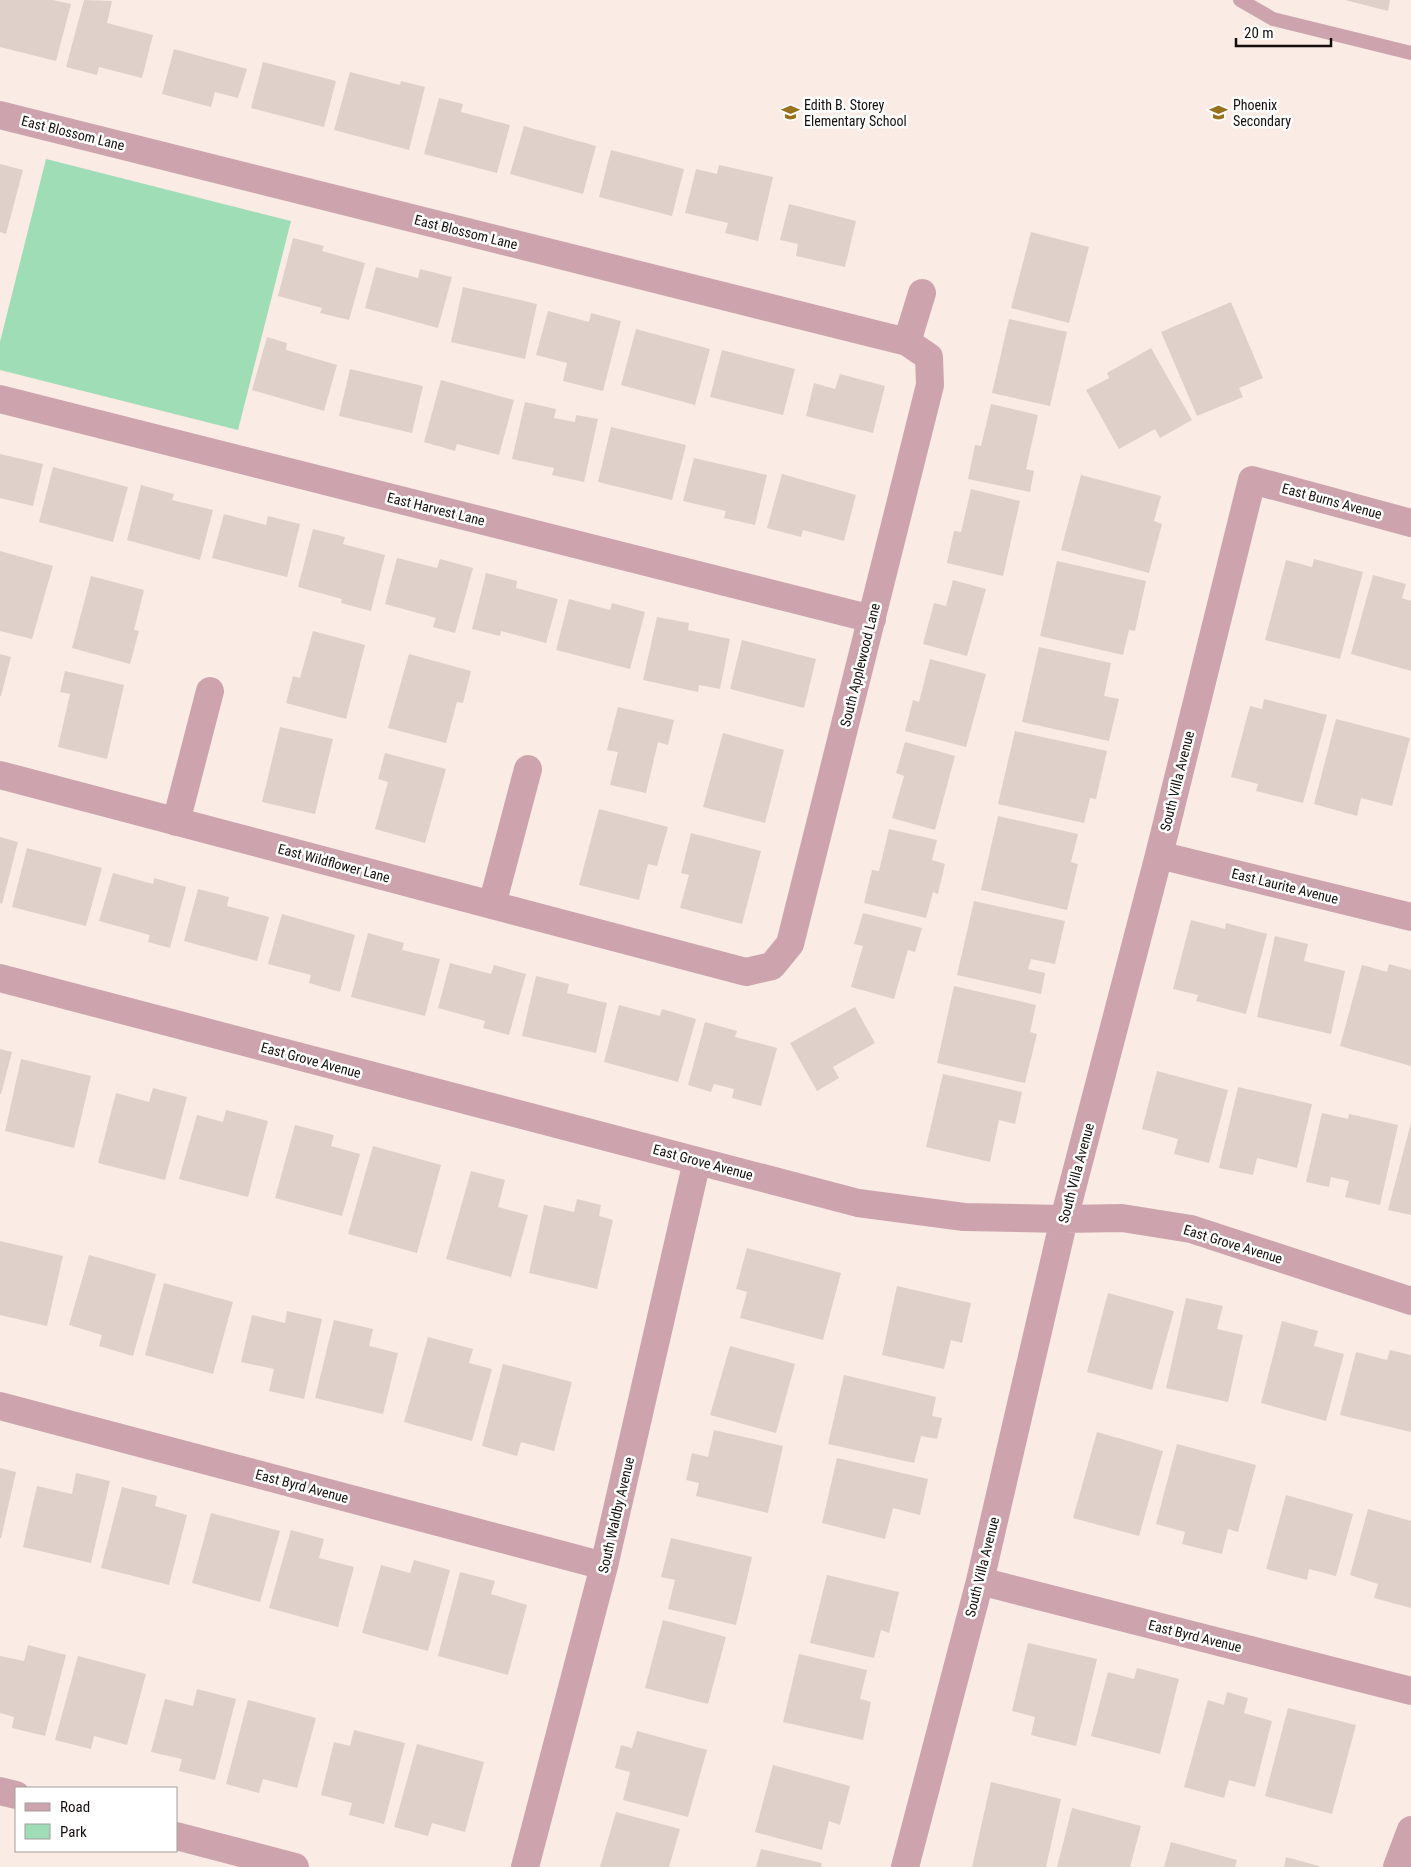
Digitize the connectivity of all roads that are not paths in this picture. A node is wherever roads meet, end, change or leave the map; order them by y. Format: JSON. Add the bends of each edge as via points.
{"nodes":[{"id":1,"x":1240,"y":0,"type":"edge"},
{"id":2,"x":1411,"y":53,"type":"edge"},
{"id":3,"x":0,"y":115,"type":"edge"},
{"id":4,"x":922,"y":293,"type":"dead end"},
{"id":5,"x":918,"y":350,"type":"junction"},
{"id":6,"x":0,"y":399,"type":"edge"},
{"id":7,"x":1252,"y":480,"type":"joint"},
{"id":8,"x":1411,"y":523,"type":"edge"},
{"id":9,"x":872,"y":619,"type":"junction"},
{"id":10,"x":210,"y":691,"type":"dead end"},
{"id":11,"x":528,"y":770,"type":"dead end"},
{"id":12,"x":0,"y":775,"type":"edge"},
{"id":13,"x":176,"y":822,"type":"junction"},
{"id":14,"x":1159,"y":855,"type":"junction"},
{"id":15,"x":492,"y":905,"type":"junction"},
{"id":16,"x":1411,"y":916,"type":"edge"},
{"id":17,"x":772,"y":966,"type":"joint"},
{"id":18,"x":0,"y":978,"type":"edge"},
{"id":19,"x":696,"y":1161,"type":"junction"},
{"id":20,"x":1064,"y":1219,"type":"junction"},
{"id":21,"x":1411,"y":1302,"type":"edge"},
{"id":22,"x":0,"y":1406,"type":"edge"},
{"id":23,"x":604,"y":1566,"type":"junction"},
{"id":24,"x":980,"y":1581,"type":"junction"},
{"id":25,"x":1411,"y":1691,"type":"edge"},
{"id":26,"x":0,"y":1791,"type":"edge"},
{"id":27,"x":15,"y":1795,"type":"edge"},
{"id":28,"x":1411,"y":1830,"type":"edge"},
{"id":29,"x":178,"y":1837,"type":"edge"},
{"id":30,"x":288,"y":1866,"type":"edge"},
{"id":31,"x":525,"y":1867,"type":"edge"},
{"id":32,"x":905,"y":1867,"type":"edge"},
{"id":33,"x":1397,"y":1867,"type":"edge"}],
"edges":[{"from":1,"to":2,"type":"lane","via":[[1273,19]]},
{"from":3,"to":5,"type":"street","name":"East Blossom Lane"},
{"from":4,"to":5,"type":"street","name":"South Applewood Lane"},
{"from":5,"to":9,"type":"street","name":"South Applewood Lane","via":[[930,385]]},
{"from":6,"to":9,"type":"street","name":"East Harvest Lane"},
{"from":7,"to":8,"type":"street","name":"East Burns Avenue"},
{"from":7,"to":14,"type":"street","name":"South Villa Avenue"},
{"from":9,"to":17,"type":"street","name":"South Applewood Lane","via":[[790,944]]},
{"from":10,"to":13,"type":"street"},
{"from":11,"to":15,"type":"street"},
{"from":12,"to":13,"type":"street","name":"East Wildflower Lane"},
{"from":13,"to":15,"type":"street","name":"East Wildflower Lane"},
{"from":14,"to":16,"type":"street","name":"East Laurite Avenue"},
{"from":14,"to":20,"type":"street","name":"South Villa Avenue"},
{"from":15,"to":17,"type":"street","name":"East Wildflower Lane","via":[[746,972]]},
{"from":18,"to":19,"type":"street","name":"East Grove Avenue"},
{"from":19,"to":20,"type":"street","name":"East Grove Avenue","via":[[858,1202],[964,1218]]},
{"from":19,"to":23,"type":"street","name":"South Waldby Avenue"},
{"from":20,"to":21,"type":"street","name":"East Grove Avenue","via":[[1122,1218],[1191,1229]]},
{"from":20,"to":24,"type":"street","name":"South Villa Avenue"},
{"from":22,"to":23,"type":"street","name":"East Byrd Avenue"},
{"from":23,"to":31,"type":"street","name":"South Waldby Avenue"},
{"from":24,"to":25,"type":"street","name":"East Byrd Avenue"},
{"from":24,"to":32,"type":"street","name":"South Villa Avenue"},
{"from":26,"to":27,"type":"street"},
{"from":28,"to":33,"type":"street"},
{"from":29,"to":30,"type":"street"}]}
